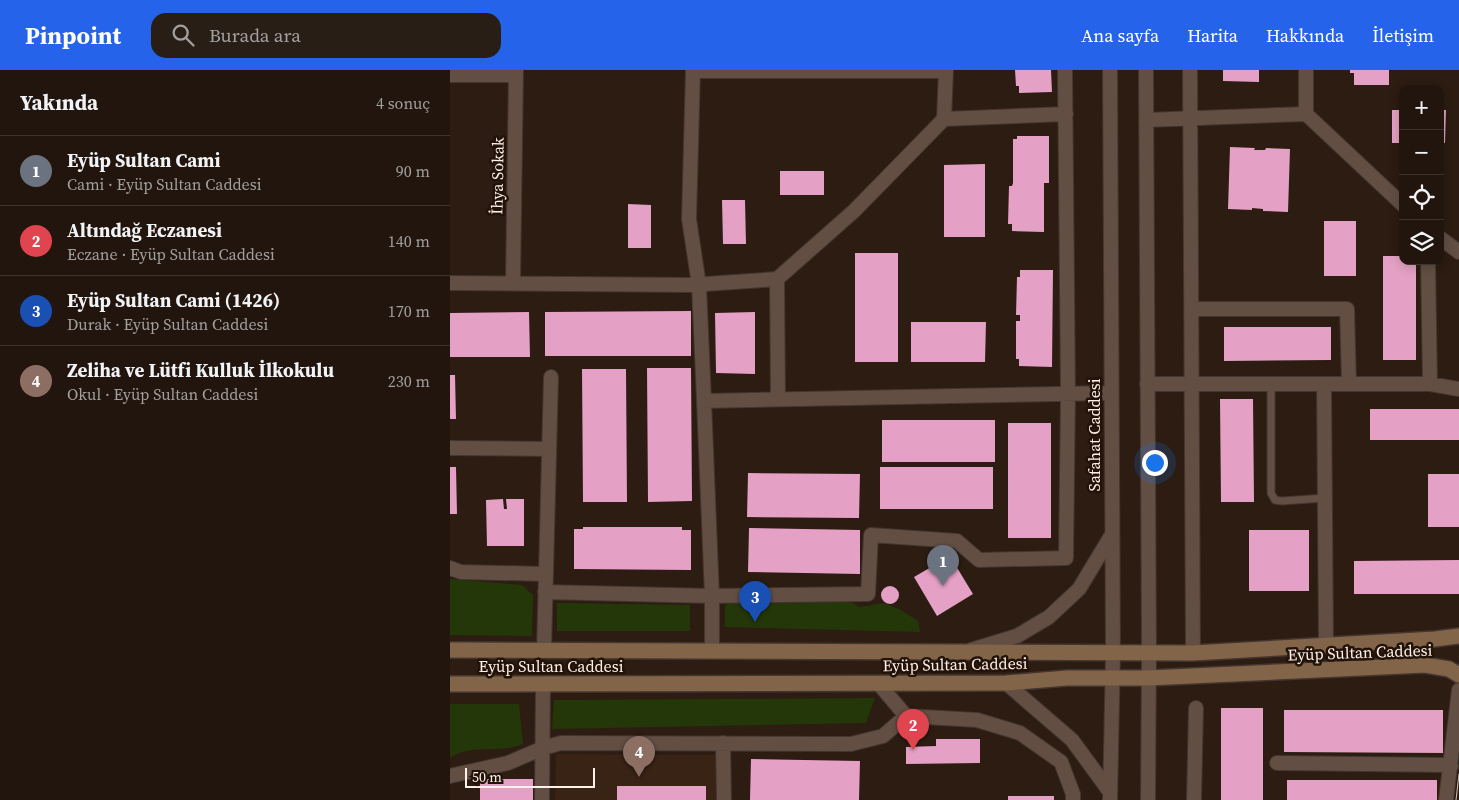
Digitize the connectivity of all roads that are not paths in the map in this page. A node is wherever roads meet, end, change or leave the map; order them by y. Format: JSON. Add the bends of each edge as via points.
{"nodes":[{"id":1,"x":693,"y":70,"type":"edge"},
{"id":2,"x":1065,"y":70,"type":"edge"},
{"id":3,"x":1110,"y":70,"type":"edge"},
{"id":4,"x":1146,"y":70,"type":"edge"},
{"id":5,"x":1190,"y":70,"type":"edge"},
{"id":6,"x":1306,"y":70,"type":"edge"},
{"id":7,"x":946,"y":71,"type":"edge"},
{"id":8,"x":516,"y":73,"type":"edge"},
{"id":9,"x":450,"y":75,"type":"edge"},
{"id":10,"x":1066,"y":114,"type":"junction"},
{"id":11,"x":1306,"y":114,"type":"junction"},
{"id":12,"x":1190,"y":118,"type":"junction"},
{"id":13,"x":944,"y":119,"type":"junction"},
{"id":14,"x":1146,"y":120,"type":"junction"},
{"id":15,"x":1399,"y":201,"type":"edge"},
{"id":16,"x":1444,"y":241,"type":"edge"},
{"id":17,"x":1459,"y":252,"type":"edge"},
{"id":18,"x":1428,"y":265,"type":"edge"},
{"id":19,"x":777,"y":279,"type":"junction"},
{"id":20,"x":450,"y":283,"type":"edge"},
{"id":21,"x":513,"y":283,"type":"junction"},
{"id":22,"x":699,"y":285,"type":"junction"},
{"id":23,"x":1191,"y":309,"type":"junction"},
{"id":24,"x":551,"y":377,"type":"dead end"},
{"id":25,"x":1147,"y":384,"type":"junction"},
{"id":26,"x":1192,"y":384,"type":"junction"},
{"id":27,"x":1271,"y":384,"type":"junction"},
{"id":28,"x":1324,"y":384,"type":"junction"},
{"id":29,"x":1349,"y":384,"type":"junction"},
{"id":30,"x":1430,"y":384,"type":"junction"},
{"id":31,"x":1459,"y":390,"type":"edge"},
{"id":32,"x":1111,"y":393,"type":"junction"},
{"id":33,"x":1068,"y":394,"type":"junction"},
{"id":34,"x":778,"y":400,"type":"junction"},
{"id":35,"x":704,"y":401,"type":"junction"},
{"id":36,"x":450,"y":448,"type":"edge"},
{"id":37,"x":549,"y":449,"type":"junction"},
{"id":38,"x":1325,"y":498,"type":"junction"},
{"id":39,"x":1112,"y":536,"type":"junction"},
{"id":40,"x":450,"y":568,"type":"edge"},
{"id":41,"x":545,"y":574,"type":"junction"},
{"id":42,"x":545,"y":592,"type":"junction"},
{"id":43,"x":712,"y":596,"type":"junction"},
{"id":44,"x":1459,"y":636,"type":"edge"},
{"id":45,"x":1326,"y":645,"type":"junction"},
{"id":46,"x":450,"y":650,"type":"edge"},
{"id":47,"x":544,"y":650,"type":"junction"},
{"id":48,"x":712,"y":651,"type":"junction"},
{"id":49,"x":963,"y":652,"type":"junction"},
{"id":50,"x":1113,"y":652,"type":"junction"},
{"id":51,"x":1149,"y":653,"type":"junction"},
{"id":52,"x":1193,"y":653,"type":"junction"},
{"id":53,"x":1459,"y":674,"type":"edge"},
{"id":54,"x":1112,"y":677,"type":"junction"},
{"id":55,"x":1148,"y":678,"type":"junction"},
{"id":56,"x":878,"y":683,"type":"junction"},
{"id":57,"x":1006,"y":683,"type":"junction"},
{"id":58,"x":450,"y":684,"type":"edge"},
{"id":59,"x":543,"y":684,"type":"junction"},
{"id":60,"x":1459,"y":690,"type":"edge"},
{"id":61,"x":1196,"y":708,"type":"dead end"},
{"id":62,"x":906,"y":716,"type":"junction"},
{"id":63,"x":723,"y":743,"type":"junction"},
{"id":64,"x":543,"y":748,"type":"junction"},
{"id":65,"x":1277,"y":763,"type":"dead end"},
{"id":66,"x":1451,"y":766,"type":"junction"},
{"id":67,"x":450,"y":776,"type":"edge"},
{"id":68,"x":1110,"y":796,"type":"edge"},
{"id":69,"x":542,"y":800,"type":"edge"},
{"id":70,"x":724,"y":800,"type":"edge"},
{"id":71,"x":1073,"y":800,"type":"edge"},
{"id":72,"x":1148,"y":800,"type":"edge"},
{"id":73,"x":1194,"y":800,"type":"edge"},
{"id":74,"x":1446,"y":800,"type":"edge"}],
"edges":[{"from":1,"to":7,"type":"street"},
{"from":1,"to":22,"type":"street","via":[[689,219]]},
{"from":2,"to":10,"type":"street"},
{"from":3,"to":32,"type":"street","name":"Safahat Caddesi"},
{"from":4,"to":14,"type":"street"},
{"from":5,"to":12,"type":"street"},
{"from":6,"to":11,"type":"street"},
{"from":7,"to":13,"type":"street"},
{"from":8,"to":9,"type":"street"},
{"from":8,"to":21,"type":"street","name":"İhya Sokak"},
{"from":10,"to":13,"type":"street"},
{"from":10,"to":33,"type":"street"},
{"from":11,"to":12,"type":"street"},
{"from":11,"to":15,"type":"street"},
{"from":12,"to":14,"type":"street"},
{"from":12,"to":23,"type":"street"},
{"from":13,"to":19,"type":"street","via":[[854,211]]},
{"from":14,"to":25,"type":"street"},
{"from":16,"to":17,"type":"street"},
{"from":18,"to":30,"type":"street"},
{"from":19,"to":22,"type":"street"},
{"from":19,"to":34,"type":"street"},
{"from":20,"to":21,"type":"street"},
{"from":21,"to":22,"type":"street"},
{"from":22,"to":35,"type":"street"},
{"from":23,"to":26,"type":"street"},
{"from":23,"to":29,"type":"street","via":[[1346,309]]},
{"from":24,"to":37,"type":"street"},
{"from":25,"to":26,"type":"street"},
{"from":25,"to":51,"type":"street"},
{"from":26,"to":27,"type":"street"},
{"from":26,"to":52,"type":"street"},
{"from":27,"to":28,"type":"street"},
{"from":27,"to":38,"type":"lane","via":[[1271,493],[1275,500],[1282,501]]},
{"from":28,"to":29,"type":"street"},
{"from":28,"to":38,"type":"street"},
{"from":29,"to":30,"type":"street"},
{"from":30,"to":31,"type":"street"},
{"from":32,"to":33,"type":"street"},
{"from":32,"to":39,"type":"street","name":"Safahat Caddesi"},
{"from":33,"to":34,"type":"street"},
{"from":33,"to":43,"type":"street","via":[[1066,558],[979,560],[957,541],[871,535],[868,594]]},
{"from":34,"to":35,"type":"street"},
{"from":35,"to":43,"type":"street"},
{"from":36,"to":37,"type":"street"},
{"from":37,"to":41,"type":"street"},
{"from":38,"to":45,"type":"street"},
{"from":39,"to":49,"type":"street","via":[[1079,590],[1050,617],[1018,636]]},
{"from":39,"to":50,"type":"street","name":"Safahat Caddesi"},
{"from":40,"to":41,"type":"street","via":[[461,572]]},
{"from":41,"to":42,"type":"street"},
{"from":42,"to":43,"type":"street"},
{"from":42,"to":47,"type":"street"},
{"from":43,"to":48,"type":"street"},
{"from":44,"to":45,"type":"main road","name":"Eyüp Sultan Caddesi"},
{"from":45,"to":52,"type":"main road","name":"Eyüp Sultan Caddesi"},
{"from":46,"to":47,"type":"main road","name":"Eyüp Sultan Caddesi"},
{"from":47,"to":48,"type":"main road","name":"Eyüp Sultan Caddesi"},
{"from":48,"to":49,"type":"main road","name":"Eyüp Sultan Caddesi"},
{"from":49,"to":50,"type":"main road","name":"Eyüp Sultan Caddesi"},
{"from":50,"to":51,"type":"main road","name":"Eyüp Sultan Caddesi"},
{"from":50,"to":54,"type":"street","name":"Safahat Caddesi"},
{"from":51,"to":52,"type":"main road","name":"Eyüp Sultan Caddesi"},
{"from":51,"to":55,"type":"street"},
{"from":53,"to":55,"type":"main road","name":"Eyüp Sultan Caddesi","via":[[1425,665]]},
{"from":54,"to":55,"type":"main road","name":"Eyüp Sultan Caddesi"},
{"from":54,"to":57,"type":"main road","name":"Eyüp Sultan Caddesi"},
{"from":54,"to":68,"type":"street","name":"Safahat Caddesi"},
{"from":55,"to":72,"type":"street"},
{"from":56,"to":57,"type":"main road","name":"Eyüp Sultan Caddesi"},
{"from":56,"to":59,"type":"main road","name":"Eyüp Sultan Caddesi"},
{"from":56,"to":62,"type":"street"},
{"from":57,"to":68,"type":"street","via":[[1072,740]]},
{"from":58,"to":59,"type":"main road","name":"Eyüp Sultan Caddesi"},
{"from":59,"to":64,"type":"street"},
{"from":60,"to":66,"type":"street"},
{"from":61,"to":73,"type":"street"},
{"from":62,"to":63,"type":"street","via":[[884,736],[851,744]]},
{"from":62,"to":71,"type":"street","via":[[977,720],[1020,733],[1061,762]]},
{"from":63,"to":64,"type":"street","via":[[561,743]]},
{"from":63,"to":70,"type":"street"},
{"from":64,"to":67,"type":"street","via":[[508,763]]},
{"from":64,"to":69,"type":"street"},
{"from":65,"to":66,"type":"street"},
{"from":66,"to":74,"type":"street"}]}
